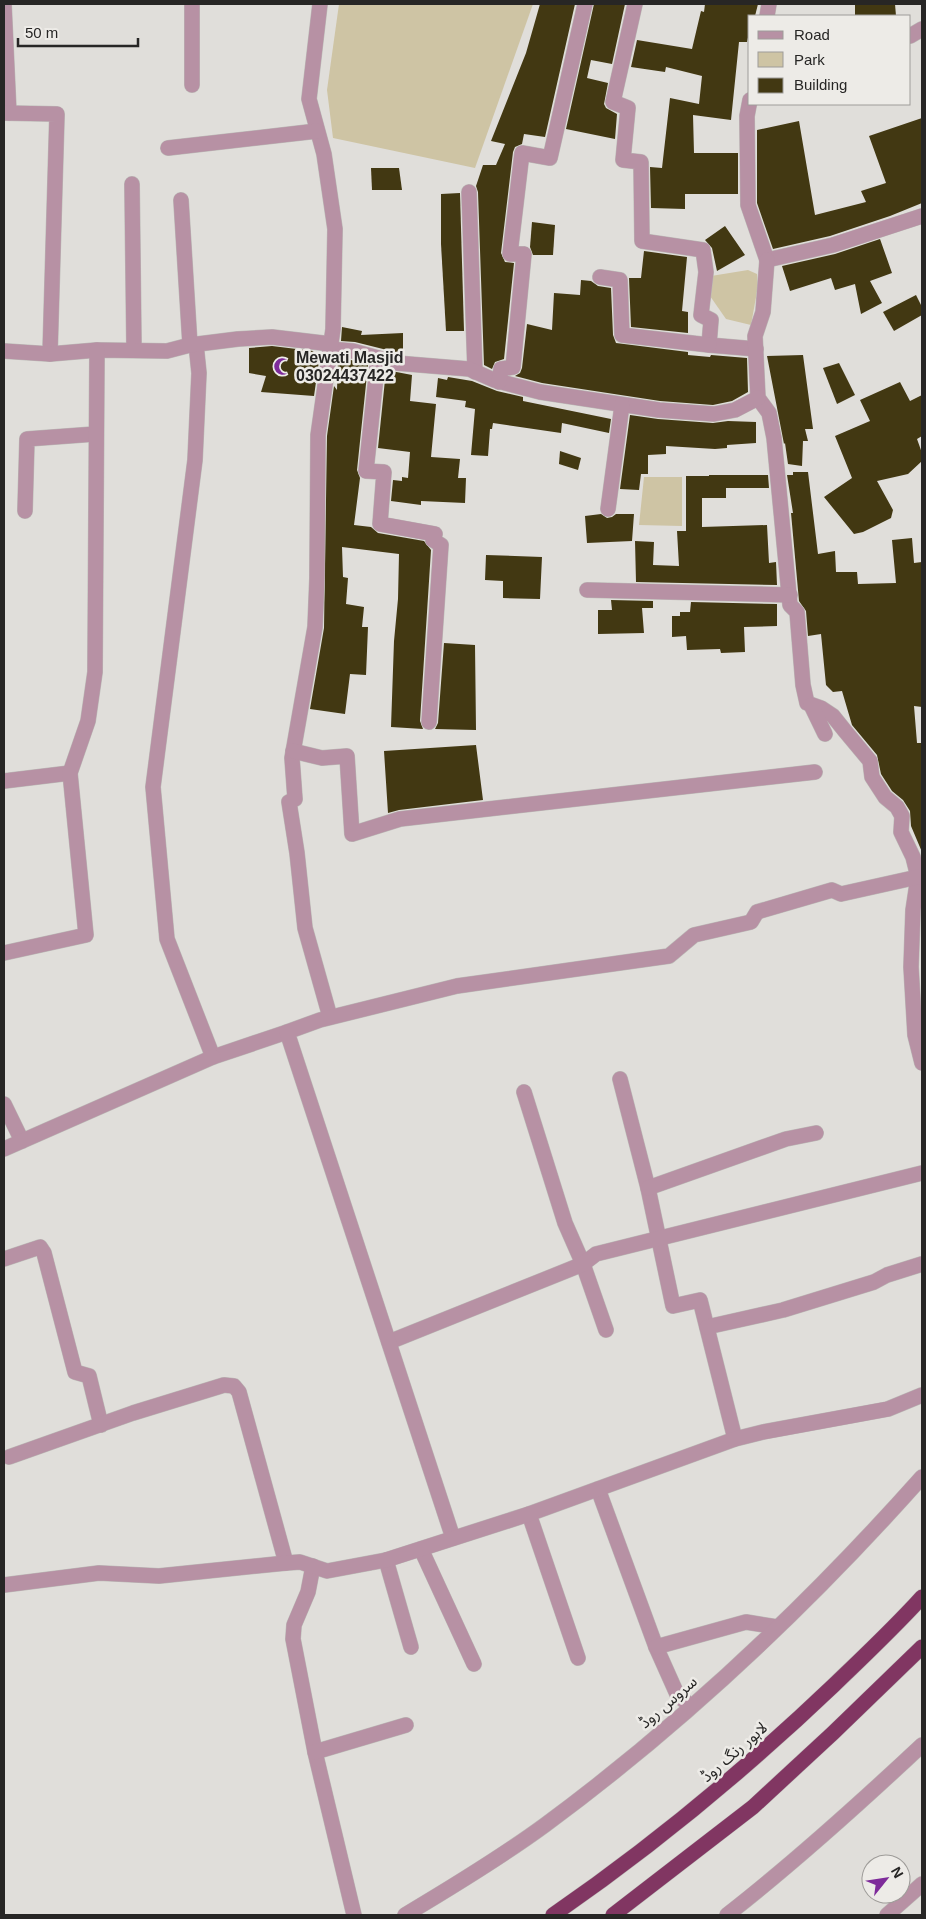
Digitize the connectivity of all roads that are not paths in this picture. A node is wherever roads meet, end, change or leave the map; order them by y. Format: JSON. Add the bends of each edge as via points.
{"nodes":[{"id":1,"x":192,"y":4,"type":"edge"},
{"id":2,"x":320,"y":4,"type":"edge"},
{"id":3,"x":585,"y":4,"type":"edge"},
{"id":4,"x":634,"y":4,"type":"edge"},
{"id":5,"x":4,"y":6,"type":"edge"},
{"id":6,"x":922,"y":29,"type":"edge"},
{"id":7,"x":911,"y":35,"type":"edge"},
{"id":8,"x":192,"y":85,"type":"dead end"},
{"id":9,"x":749,"y":105,"type":"edge"},
{"id":10,"x":6,"y":113,"type":"edge"},
{"id":11,"x":317,"y":132,"type":"junction"},
{"id":12,"x":168,"y":148,"type":"dead end"},
{"id":13,"x":132,"y":184,"type":"dead end"},
{"id":14,"x":470,"y":192,"type":"dead end"},
{"id":15,"x":181,"y":200,"type":"dead end"},
{"id":16,"x":922,"y":216,"type":"edge"},
{"id":17,"x":767,"y":260,"type":"junction"},
{"id":18,"x":600,"y":277,"type":"dead end"},
{"id":19,"x":193,"y":345,"type":"junction"},
{"id":20,"x":709,"y":345,"type":"junction"},
{"id":21,"x":331,"y":346,"type":"junction"},
{"id":22,"x":134,"y":349,"type":"junction"},
{"id":23,"x":756,"y":349,"type":"junction"},
{"id":24,"x":97,"y":350,"type":"junction"},
{"id":25,"x":4,"y":351,"type":"edge"},
{"id":26,"x":50,"y":354,"type":"junction"},
{"id":27,"x":378,"y":358,"type":"junction"},
{"id":28,"x":475,"y":372,"type":"junction"},
{"id":29,"x":500,"y":382,"type":"junction"},
{"id":30,"x":758,"y":398,"type":"junction"},
{"id":31,"x":622,"y":405,"type":"junction"},
{"id":32,"x":96,"y":434,"type":"junction"},
{"id":33,"x":608,"y":509,"type":"dead end"},
{"id":34,"x":25,"y":511,"type":"dead end"},
{"id":35,"x":587,"y":590,"type":"dead end"},
{"id":36,"x":790,"y":595,"type":"junction"},
{"id":37,"x":811,"y":705,"type":"junction"},
{"id":38,"x":429,"y":722,"type":"dead end"},
{"id":39,"x":824,"y":734,"type":"dead end"},
{"id":40,"x":293,"y":751,"type":"junction"},
{"id":41,"x":815,"y":772,"type":"dead end"},
{"id":42,"x":70,"y":773,"type":"junction"},
{"id":43,"x":4,"y":781,"type":"edge"},
{"id":44,"x":920,"y":877,"type":"edge"},
{"id":45,"x":4,"y":953,"type":"edge"},
{"id":46,"x":330,"y":1017,"type":"junction"},
{"id":47,"x":287,"y":1032,"type":"junction"},
{"id":48,"x":214,"y":1057,"type":"junction"},
{"id":49,"x":922,"y":1063,"type":"edge"},
{"id":50,"x":620,"y":1079,"type":"dead end"},
{"id":51,"x":524,"y":1092,"type":"dead end"},
{"id":52,"x":4,"y":1104,"type":"edge"},
{"id":53,"x":816,"y":1133,"type":"dead end"},
{"id":54,"x":22,"y":1141,"type":"junction"},
{"id":55,"x":4,"y":1150,"type":"edge"},
{"id":56,"x":922,"y":1173,"type":"edge"},
{"id":57,"x":648,"y":1188,"type":"junction"},
{"id":58,"x":658,"y":1239,"type":"junction"},
{"id":59,"x":4,"y":1259,"type":"edge"},
{"id":60,"x":583,"y":1264,"type":"junction"},
{"id":61,"x":922,"y":1264,"type":"edge"},
{"id":62,"x":707,"y":1327,"type":"junction"},
{"id":63,"x":606,"y":1330,"type":"dead end"},
{"id":64,"x":389,"y":1342,"type":"junction"},
{"id":65,"x":922,"y":1395,"type":"edge"},
{"id":66,"x":102,"y":1425,"type":"junction"},
{"id":67,"x":735,"y":1439,"type":"junction"},
{"id":68,"x":9,"y":1457,"type":"dead end"},
{"id":69,"x":922,"y":1477,"type":"edge"},
{"id":70,"x":598,"y":1490,"type":"junction"},
{"id":71,"x":529,"y":1514,"type":"junction"},
{"id":72,"x":453,"y":1538,"type":"junction"},
{"id":73,"x":421,"y":1549,"type":"junction"},
{"id":74,"x":386,"y":1560,"type":"junction"},
{"id":75,"x":286,"y":1563,"type":"junction"},
{"id":76,"x":313,"y":1566,"type":"junction"},
{"id":77,"x":4,"y":1585,"type":"edge"},
{"id":78,"x":922,"y":1597,"type":"edge"},
{"id":79,"x":777,"y":1627,"type":"junction"},
{"id":80,"x":411,"y":1647,"type":"dead end"},
{"id":81,"x":656,"y":1647,"type":"junction"},
{"id":82,"x":922,"y":1647,"type":"edge"},
{"id":83,"x":578,"y":1658,"type":"dead end"},
{"id":84,"x":474,"y":1664,"type":"dead end"},
{"id":85,"x":690,"y":1706,"type":"junction"},
{"id":86,"x":406,"y":1725,"type":"dead end"},
{"id":87,"x":922,"y":1745,"type":"edge"},
{"id":88,"x":316,"y":1752,"type":"junction"},
{"id":89,"x":922,"y":1884,"type":"edge"},
{"id":90,"x":354,"y":1915,"type":"edge"},
{"id":91,"x":405,"y":1915,"type":"edge"},
{"id":92,"x":553,"y":1915,"type":"edge"},
{"id":93,"x":613,"y":1915,"type":"edge"},
{"id":94,"x":727,"y":1915,"type":"edge"},
{"id":95,"x":887,"y":1915,"type":"edge"}],
"edges":[{"from":1,"to":8,"type":"street"},
{"from":2,"to":11,"type":"street","via":[[310,99]]},
{"from":3,"to":29,"type":"street","via":[[550,158],[522,154],[510,254],[524,254],[513,368],[501,368]]},
{"from":4,"to":20,"type":"street","via":[[613,102],[628,108],[622,160],[641,162],[642,241],[703,250],[706,272],[701,315],[710,320]]},
{"from":5,"to":10,"type":"street"},
{"from":6,"to":7,"type":"street"},
{"from":9,"to":17,"type":"street","via":[[748,205]]},
{"from":10,"to":26,"type":"street","via":[[57,114]]},
{"from":11,"to":12,"type":"street"},
{"from":11,"to":21,"type":"street","via":[[324,154],[335,229]]},
{"from":13,"to":22,"type":"street"},
{"from":14,"to":28,"type":"street"},
{"from":15,"to":19,"type":"street"},
{"from":16,"to":17,"type":"street","via":[[832,245]]},
{"from":17,"to":23,"type":"street","via":[[763,312],[755,336]]},
{"from":18,"to":20,"type":"street","via":[[620,280],[622,335]]},
{"from":19,"to":21,"type":"street","via":[[272,337]]},
{"from":19,"to":22,"type":"street","via":[[167,350]]},
{"from":19,"to":48,"type":"street","via":[[199,373],[195,460],[154,786],[167,939]]},
{"from":20,"to":23,"type":"street"},
{"from":21,"to":27,"type":"street"},
{"from":21,"to":40,"type":"street","via":[[318,435],[315,627]]},
{"from":22,"to":24,"type":"street"},
{"from":23,"to":30,"type":"street"},
{"from":24,"to":26,"type":"street"},
{"from":24,"to":32,"type":"street"},
{"from":25,"to":26,"type":"street"},
{"from":27,"to":28,"type":"street"},
{"from":27,"to":38,"type":"street","via":[[366,471],[384,472],[380,524],[435,534],[433,540],[441,545]]},
{"from":28,"to":29,"type":"street"},
{"from":29,"to":31,"type":"street"},
{"from":30,"to":31,"type":"street","via":[[735,410],[714,414]]},
{"from":30,"to":36,"type":"street","via":[[769,413],[774,438]]},
{"from":31,"to":33,"type":"street"},
{"from":32,"to":34,"type":"street","via":[[27,439]]},
{"from":32,"to":42,"type":"street","via":[[95,672],[88,721]]},
{"from":35,"to":36,"type":"street"},
{"from":36,"to":37,"type":"street","via":[[790,604],[797,612],[806,704]]},
{"from":37,"to":39,"type":"street"},
{"from":37,"to":44,"type":"street","via":[[833,716],[870,761],[872,776],[902,816],[901,832]]},
{"from":40,"to":41,"type":"street","via":[[322,758],[347,756],[352,834],[400,819]]},
{"from":40,"to":46,"type":"street","via":[[295,799],[289,802],[305,928]]},
{"from":42,"to":43,"type":"street"},
{"from":42,"to":45,"type":"street","via":[[86,935]]},
{"from":44,"to":46,"type":"street","via":[[841,894],[832,890],[757,912],[751,922],[694,935],[669,956],[457,986]]},
{"from":44,"to":49,"type":"street","via":[[913,910],[911,967],[915,1035]]},
{"from":46,"to":47,"type":"street"},
{"from":47,"to":48,"type":"street"},
{"from":47,"to":64,"type":"street"},
{"from":48,"to":54,"type":"street"},
{"from":50,"to":57,"type":"street"},
{"from":51,"to":60,"type":"street","via":[[565,1223]]},
{"from":52,"to":54,"type":"street"},
{"from":53,"to":57,"type":"street","via":[[786,1139]]},
{"from":54,"to":55,"type":"street"},
{"from":56,"to":58,"type":"street"},
{"from":57,"to":58,"type":"street"},
{"from":58,"to":60,"type":"street","via":[[596,1254]]},
{"from":58,"to":62,"type":"street","via":[[673,1306],[700,1300]]},
{"from":59,"to":66,"type":"street","via":[[40,1247],[44,1253],[75,1372],[90,1376]]},
{"from":60,"to":63,"type":"street"},
{"from":60,"to":64,"type":"street"},
{"from":61,"to":62,"type":"street","via":[[783,1310]]},
{"from":62,"to":67,"type":"street"},
{"from":64,"to":72,"type":"street"},
{"from":65,"to":67,"type":"street","via":[[888,1409]]},
{"from":66,"to":68,"type":"street"},
{"from":66,"to":75,"type":"street","via":[[224,1385],[234,1386],[239,1392]]},
{"from":67,"to":70,"type":"street"},
{"from":69,"to":79,"type":"street","name":"سروس روڈ"},
{"from":70,"to":71,"type":"street"},
{"from":70,"to":81,"type":"street"},
{"from":71,"to":72,"type":"street"},
{"from":71,"to":83,"type":"street"},
{"from":72,"to":73,"type":"street"},
{"from":73,"to":74,"type":"street"},
{"from":73,"to":84,"type":"street"},
{"from":74,"to":76,"type":"street","via":[[338,1570]]},
{"from":74,"to":80,"type":"street"},
{"from":75,"to":76,"type":"street","via":[[300,1562]]},
{"from":75,"to":77,"type":"street","via":[[159,1576],[99,1573]]},
{"from":76,"to":88,"type":"street","via":[[308,1592],[294,1625],[293,1639]]},
{"from":78,"to":92,"type":"highway","name":"لاہور رنگ روڈ","via":[[729,1781],[647,1848]]},
{"from":79,"to":81,"type":"street","via":[[746,1622]]},
{"from":79,"to":85,"type":"street","name":"سروس روڈ"},
{"from":81,"to":85,"type":"street","via":[[677,1694]]},
{"from":82,"to":93,"type":"highway","via":[[753,1806]]},
{"from":85,"to":91,"type":"street","name":"سروس روڈ","via":[[544,1825]]},
{"from":86,"to":88,"type":"street"},
{"from":87,"to":94,"type":"street"},
{"from":88,"to":90,"type":"street"},
{"from":89,"to":95,"type":"street"}]}
